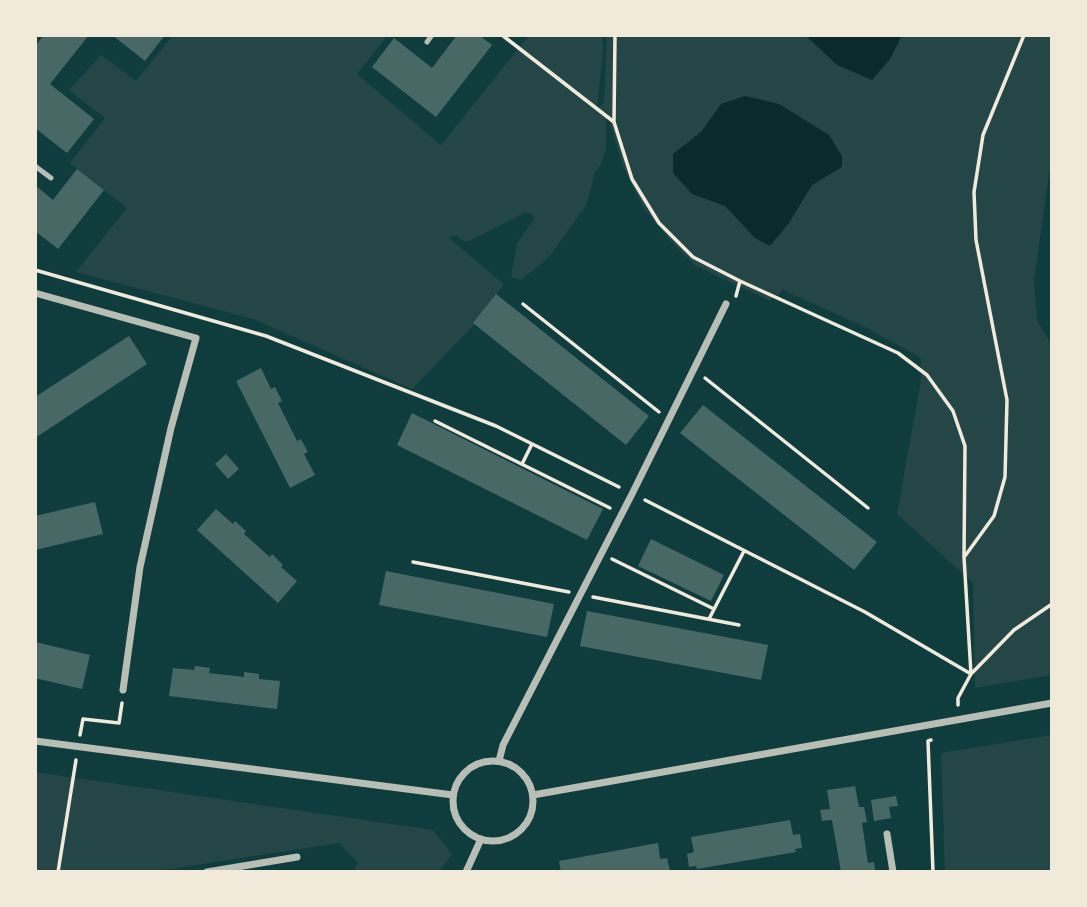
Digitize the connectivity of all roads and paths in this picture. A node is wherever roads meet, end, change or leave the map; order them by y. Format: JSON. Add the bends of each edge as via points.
{"nodes":[{"id":1,"x":432,"y":35,"type":"edge"},
{"id":2,"x":502,"y":35,"type":"edge"},
{"id":3,"x":615,"y":35,"type":"edge"},
{"id":4,"x":1024,"y":35,"type":"edge"},
{"id":5,"x":427,"y":42,"type":"dead end"},
{"id":6,"x":614,"y":122,"type":"junction"},
{"id":7,"x":35,"y":166,"type":"edge"},
{"id":8,"x":51,"y":178,"type":"dead end"},
{"id":9,"x":35,"y":270,"type":"edge"},
{"id":10,"x":35,"y":293,"type":"edge"},
{"id":11,"x":523,"y":304,"type":"dead end"},
{"id":12,"x":726,"y":304,"type":"dead end"},
{"id":13,"x":694,"y":369,"type":"junction"},
{"id":14,"x":668,"y":420,"type":"junction"},
{"id":15,"x":435,"y":421,"type":"dead end"},
{"id":16,"x":533,"y":444,"type":"junction"},
{"id":17,"x":522,"y":464,"type":"junction"},
{"id":18,"x":632,"y":494,"type":"junction"},
{"id":19,"x":868,"y":508,"type":"dead end"},
{"id":20,"x":621,"y":514,"type":"junction"},
{"id":21,"x":744,"y":551,"type":"junction"},
{"id":22,"x":601,"y":554,"type":"junction"},
{"id":23,"x":964,"y":558,"type":"junction"},
{"id":24,"x":1052,"y":604,"type":"edge"},
{"id":25,"x":714,"y":610,"type":"junction"},
{"id":26,"x":709,"y":620,"type":"dead end"},
{"id":27,"x":971,"y":674,"type":"junction"},
{"id":28,"x":123,"y":690,"type":"dead end"},
{"id":29,"x":1052,"y":703,"type":"edge"},
{"id":30,"x":121,"y":706,"type":"dead end"},
{"id":31,"x":958,"y":719,"type":"junction"},
{"id":32,"x":937,"y":739,"type":"dead end"},
{"id":33,"x":35,"y":741,"type":"edge"},
{"id":34,"x":78,"y":746,"type":"junction"},
{"id":35,"x":499,"y":761,"type":"junction"},
{"id":36,"x":453,"y":795,"type":"junction"},
{"id":37,"x":533,"y":795,"type":"junction"},
{"id":38,"x":887,"y":834,"type":"dead end"},
{"id":39,"x":481,"y":839,"type":"junction"},
{"id":40,"x":297,"y":857,"type":"dead end"},
{"id":41,"x":58,"y":872,"type":"edge"},
{"id":42,"x":207,"y":872,"type":"edge"},
{"id":43,"x":466,"y":872,"type":"edge"},
{"id":44,"x":893,"y":872,"type":"edge"},
{"id":45,"x":933,"y":872,"type":"edge"}],
"edges":[{"from":1,"to":5,"type":"lane"},
{"from":2,"to":6,"type":"path"},
{"from":3,"to":6,"type":"path"},
{"from":4,"to":23,"type":"path","via":[[982,135],[974,191],[976,240],[1007,400],[1006,438],[1004,477],[994,516]]},
{"from":6,"to":23,"type":"path","via":[[632,179],[659,223],[693,257],[898,352],[927,375],[953,411],[965,446]]},
{"from":7,"to":8,"type":"lane"},
{"from":9,"to":16,"type":"path","via":[[266,335]]},
{"from":10,"to":28,"type":"street","via":[[196,338],[140,567]]},
{"from":11,"to":14,"type":"path"},
{"from":12,"to":13,"type":"street"},
{"from":13,"to":14,"type":"street"},
{"from":13,"to":19,"type":"path"},
{"from":14,"to":18,"type":"street"},
{"from":15,"to":17,"type":"path"},
{"from":16,"to":17,"type":"path"},
{"from":16,"to":18,"type":"path"},
{"from":17,"to":20,"type":"path"},
{"from":18,"to":20,"type":"street"},
{"from":18,"to":21,"type":"path"},
{"from":20,"to":22,"type":"street"},
{"from":21,"to":25,"type":"path"},
{"from":21,"to":27,"type":"path","via":[[866,612]]},
{"from":22,"to":25,"type":"path"},
{"from":22,"to":35,"type":"street"},
{"from":23,"to":27,"type":"path"},
{"from":24,"to":27,"type":"path","via":[[1014,630]]},
{"from":25,"to":26,"type":"path"},
{"from":27,"to":31,"type":"path","via":[[958,698]]},
{"from":29,"to":31,"type":"street"},
{"from":30,"to":34,"type":"path","via":[[119,723],[83,719]]},
{"from":31,"to":37,"type":"street"},
{"from":32,"to":45,"type":"path","via":[[928,741]]},
{"from":33,"to":34,"type":"street"},
{"from":34,"to":36,"type":"street"},
{"from":34,"to":41,"type":"path"},
{"from":35,"to":36,"type":"street","via":[[474,765],[464,773]]},
{"from":35,"to":37,"type":"street","via":[[521,772]]},
{"from":36,"to":39,"type":"street","via":[[462,827]]},
{"from":37,"to":39,"type":"street","via":[[533,808],[520,831],[495,841]]},
{"from":38,"to":44,"type":"street"},
{"from":39,"to":43,"type":"street"},
{"from":40,"to":42,"type":"street"}]}
